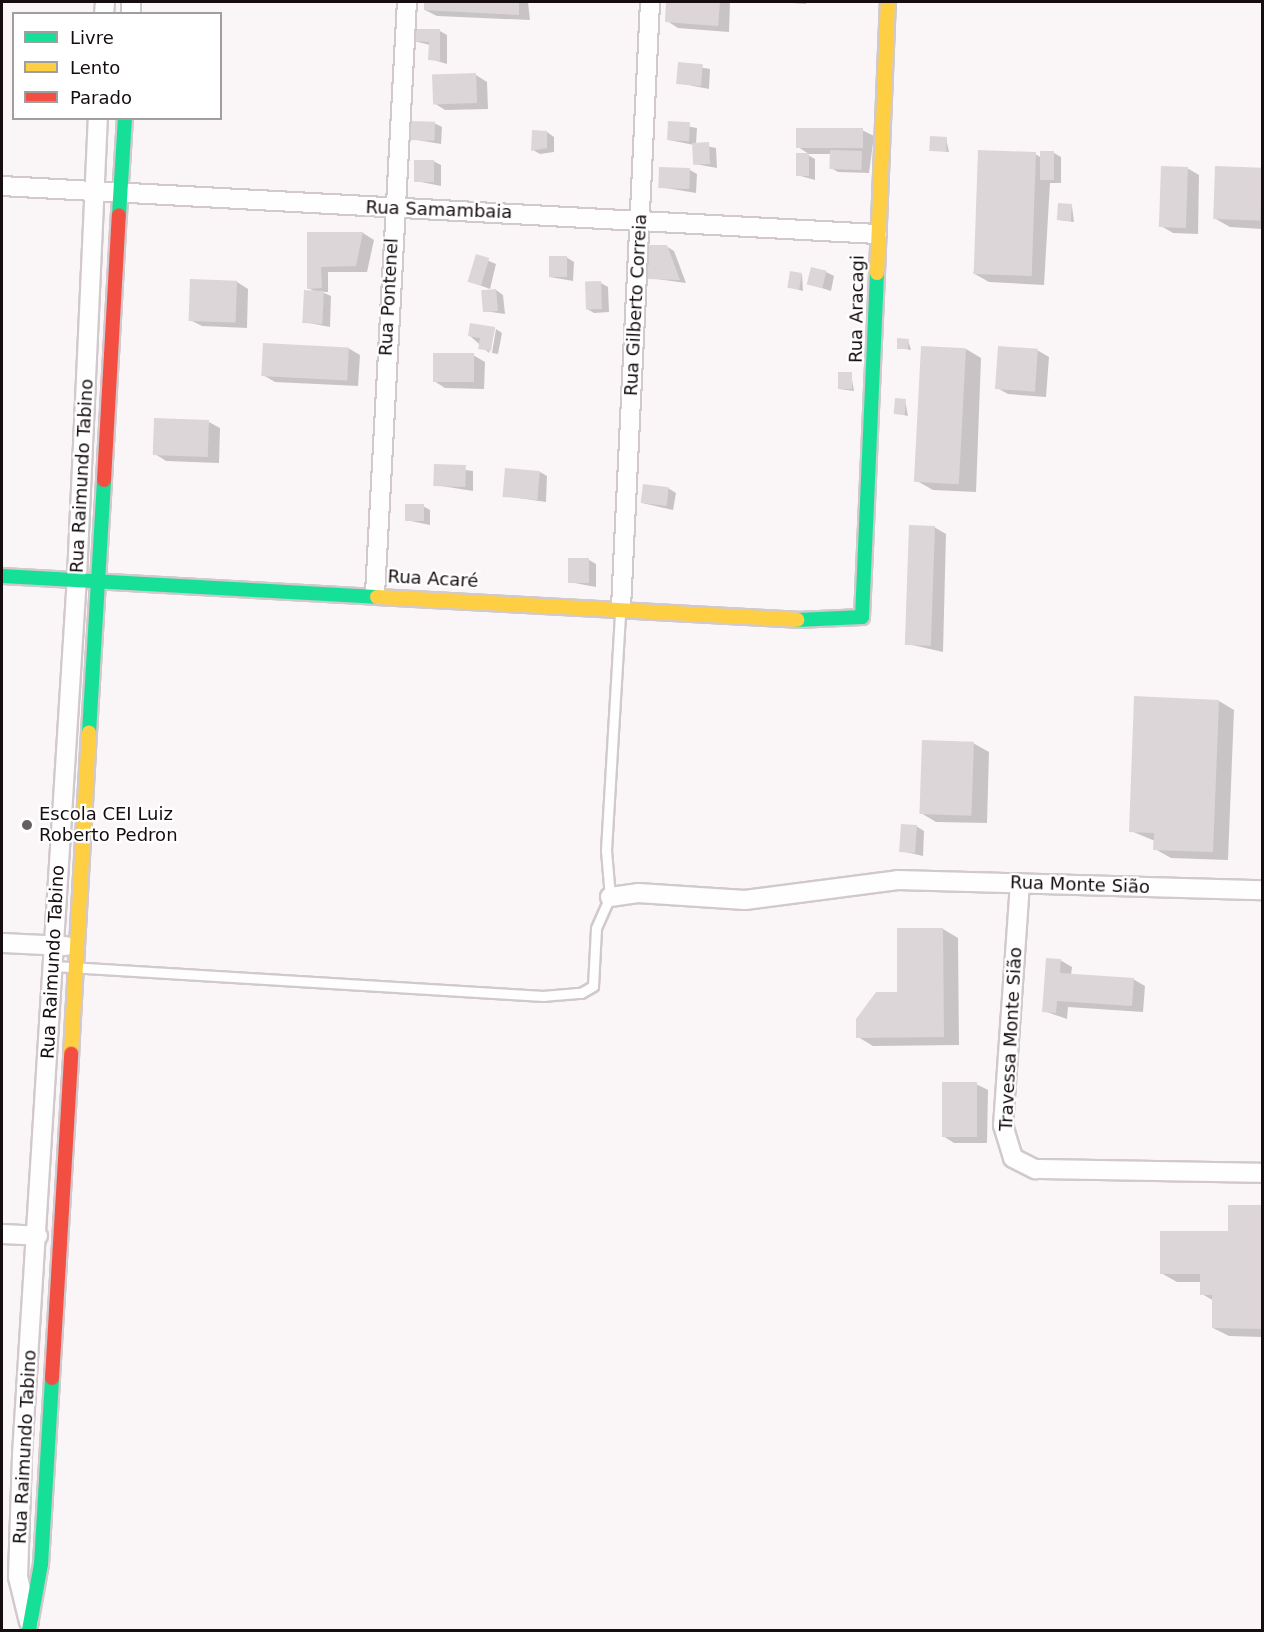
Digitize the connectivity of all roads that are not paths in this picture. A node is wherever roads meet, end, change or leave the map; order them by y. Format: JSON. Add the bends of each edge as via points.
{"nodes":[{"id":1,"x":407,"y":2,"type":"edge"},
{"id":2,"x":650,"y":2,"type":"edge"},
{"id":3,"x":888,"y":2,"type":"edge"},
{"id":4,"x":125,"y":122,"type":"edge"},
{"id":5,"x":98,"y":123,"type":"edge"},
{"id":6,"x":2,"y":186,"type":"edge"},
{"id":7,"x":94,"y":192,"type":"junction"},
{"id":8,"x":122,"y":194,"type":"junction"},
{"id":9,"x":394,"y":209,"type":"junction"},
{"id":10,"x":640,"y":219,"type":"junction"},
{"id":11,"x":877,"y":234,"type":"junction"},
{"id":12,"x":2,"y":576,"type":"edge"},
{"id":13,"x":77,"y":577,"type":"junction"},
{"id":14,"x":102,"y":579,"type":"junction"},
{"id":15,"x":375,"y":594,"type":"junction"},
{"id":16,"x":621,"y":608,"type":"junction"},
{"id":17,"x":862,"y":617,"type":"joint"},
{"id":18,"x":1020,"y":883,"type":"junction"},
{"id":19,"x":1263,"y":890,"type":"edge"},
{"id":20,"x":610,"y":897,"type":"junction"},
{"id":21,"x":2,"y":943,"type":"edge"},
{"id":22,"x":54,"y":945,"type":"junction"},
{"id":23,"x":75,"y":946,"type":"junction"},
{"id":24,"x":53,"y":966,"type":"junction"},
{"id":25,"x":74,"y":968,"type":"junction"},
{"id":26,"x":1263,"y":1173,"type":"edge"},
{"id":27,"x":2,"y":1234,"type":"edge"},
{"id":28,"x":38,"y":1236,"type":"junction"},
{"id":29,"x":29,"y":1627,"type":"edge"}],
"edges":[{"from":1,"to":9,"type":"street","name":"Rua Pontenel"},
{"from":2,"to":10,"type":"street","name":"Rua Gilberto Correia"},
{"from":3,"to":11,"type":"street","name":"Rua Aracagi"},
{"from":4,"to":5,"type":"street"},
{"from":4,"to":8,"type":"street","name":"Rua Raimundo Tabino"},
{"from":5,"to":7,"type":"street","name":"Rua Raimundo Tabino"},
{"from":6,"to":7,"type":"street","name":"Rua Samambaia"},
{"from":7,"to":8,"type":"street","name":"Rua Samambaia"},
{"from":7,"to":13,"type":"street","name":"Rua Raimundo Tabino"},
{"from":8,"to":9,"type":"street","name":"Rua Samambaia"},
{"from":8,"to":14,"type":"street","name":"Rua Raimundo Tabino"},
{"from":9,"to":10,"type":"street","name":"Rua Samambaia"},
{"from":9,"to":15,"type":"street","name":"Rua Pontenel"},
{"from":10,"to":11,"type":"street","name":"Rua Samambaia"},
{"from":10,"to":16,"type":"street","name":"Rua Gilberto Correia"},
{"from":11,"to":17,"type":"street","name":"Rua Aracagi","via":[[868,579]]},
{"from":12,"to":13,"type":"street","name":"Rua Acaré"},
{"from":13,"to":14,"type":"street","name":"Rua Acaré"},
{"from":13,"to":22,"type":"street","name":"Rua Raimundo Tabino"},
{"from":14,"to":15,"type":"street","name":"Rua Acaré"},
{"from":14,"to":23,"type":"street","name":"Rua Raimundo Tabino"},
{"from":15,"to":16,"type":"street","name":"Rua Acaré"},
{"from":16,"to":17,"type":"street","name":"Rua Acaré","via":[[828,622]]},
{"from":16,"to":20,"type":"lane","via":[[606,850]]},
{"from":18,"to":19,"type":"street","name":"Rua Monte Sião"},
{"from":18,"to":20,"type":"street","name":"Rua Monte Sião","via":[[898,880],[745,900],[638,893]]},
{"from":18,"to":26,"type":"street","name":"Travessa Monte Sião","via":[[1003,1125],[1014,1158],[1035,1169]]},
{"from":20,"to":25,"type":"lane","via":[[596,928],[598,976],[581,993],[543,996]]},
{"from":21,"to":22,"type":"street"},
{"from":22,"to":23,"type":"street"},
{"from":22,"to":24,"type":"street","name":"Rua Raimundo Tabino"},
{"from":23,"to":25,"type":"street","name":"Rua Raimundo Tabino"},
{"from":24,"to":25,"type":"lane"},
{"from":24,"to":28,"type":"street","name":"Rua Raimundo Tabino"},
{"from":25,"to":29,"type":"street","name":"Rua Raimundo Tabino","via":[[41,1564]]},
{"from":27,"to":28,"type":"street"},
{"from":28,"to":29,"type":"street","name":"Rua Raimundo Tabino","via":[[18,1577]]}]}
